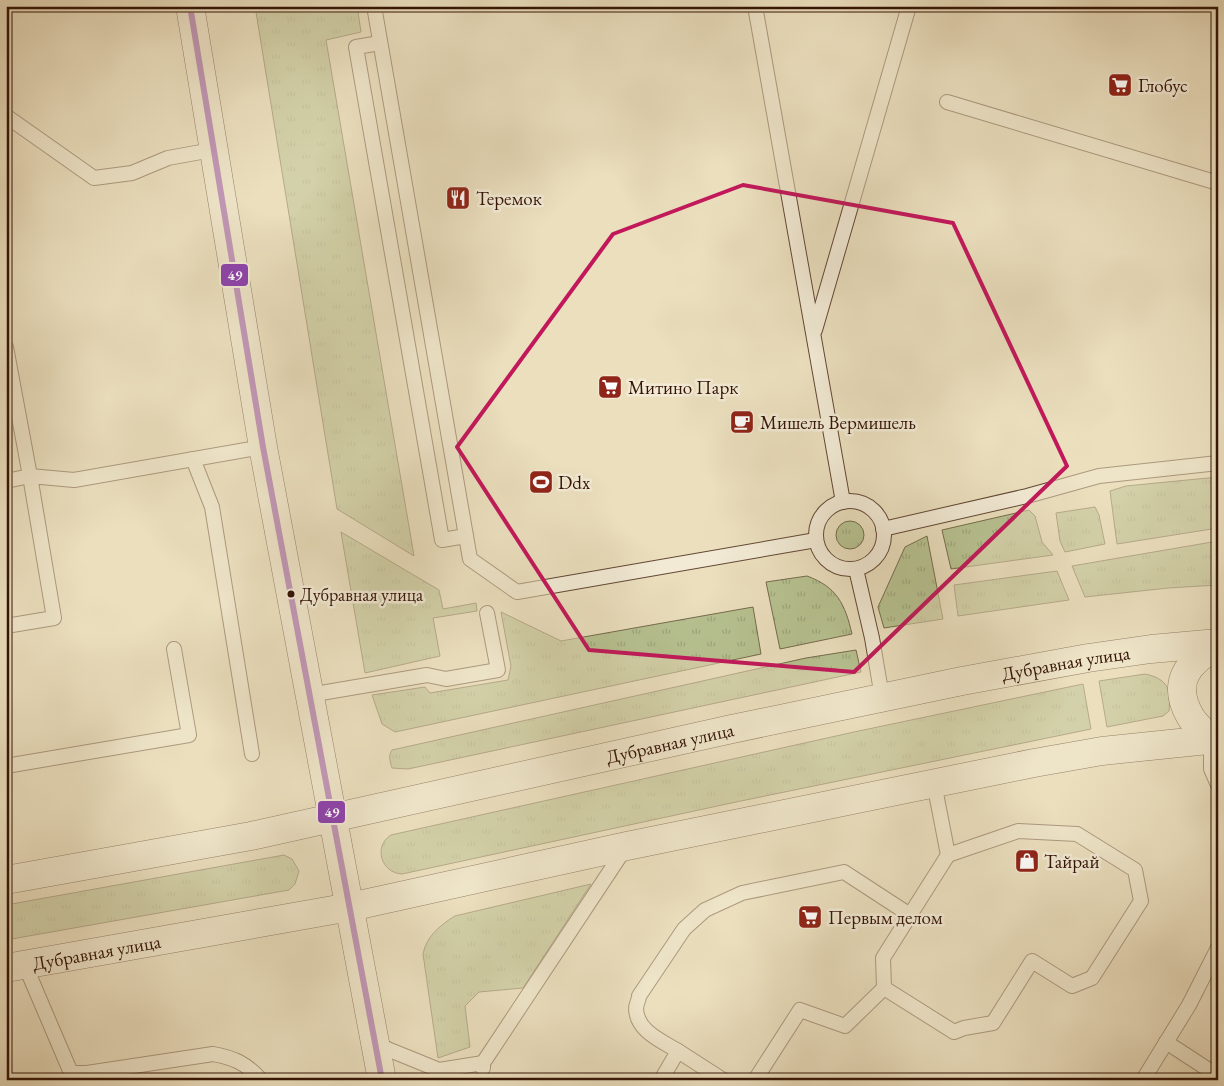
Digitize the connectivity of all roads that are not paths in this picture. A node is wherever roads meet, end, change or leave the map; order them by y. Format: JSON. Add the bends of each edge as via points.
{"nodes":[{"id":1,"x":190,"y":6,"type":"edge"},
{"id":2,"x":374,"y":6,"type":"edge"},
{"id":3,"x":755,"y":6,"type":"edge"},
{"id":4,"x":909,"y":6,"type":"edge"},
{"id":5,"x":380,"y":43,"type":"junction"},
{"id":6,"x":946,"y":102,"type":"dead end"},
{"id":7,"x":6,"y":116,"type":"edge"},
{"id":8,"x":212,"y":150,"type":"junction"},
{"id":9,"x":1218,"y":183,"type":"edge"},
{"id":10,"x":814,"y":334,"type":"junction"},
{"id":11,"x":6,"y":347,"type":"edge"},
{"id":12,"x":263,"y":447,"type":"junction"},
{"id":13,"x":193,"y":459,"type":"junction"},
{"id":14,"x":1218,"y":463,"type":"edge"},
{"id":15,"x":30,"y":476,"type":"junction"},
{"id":16,"x":6,"y":480,"type":"edge"},
{"id":17,"x":843,"y":502,"type":"junction"},
{"id":18,"x":883,"y":529,"type":"junction"},
{"id":19,"x":466,"y":536,"type":"junction"},
{"id":20,"x":816,"y":540,"type":"junction"},
{"id":21,"x":856,"y":569,"type":"junction"},
{"id":22,"x":487,"y":613,"type":"dead end"},
{"id":23,"x":6,"y":626,"type":"edge"},
{"id":24,"x":1218,"y":645,"type":"edge"},
{"id":25,"x":174,"y":649,"type":"dead end"},
{"id":26,"x":309,"y":695,"type":"junction"},
{"id":27,"x":882,"y":697,"type":"junction"},
{"id":28,"x":1214,"y":739,"type":"edge"},
{"id":29,"x":252,"y":754,"type":"dead end"},
{"id":30,"x":6,"y":766,"type":"edge"},
{"id":31,"x":934,"y":784,"type":"junction"},
{"id":32,"x":1218,"y":785,"type":"edge"},
{"id":33,"x":332,"y":818,"type":"junction"},
{"id":34,"x":627,"y":846,"type":"junction"},
{"id":35,"x":948,"y":855,"type":"junction"},
{"id":36,"x":6,"y":880,"type":"edge"},
{"id":37,"x":350,"y":906,"type":"junction"},
{"id":38,"x":910,"y":915,"type":"junction"},
{"id":39,"x":1218,"y":948,"type":"edge"},
{"id":40,"x":16,"y":966,"type":"edge"},
{"id":41,"x":884,"y":988,"type":"junction"},
{"id":42,"x":1166,"y":1042,"type":"junction"},
{"id":43,"x":375,"y":1044,"type":"junction"},
{"id":44,"x":678,"y":1051,"type":"junction"},
{"id":45,"x":454,"y":1074,"type":"edge"},
{"id":46,"x":69,"y":1076,"type":"edge"},
{"id":47,"x":1218,"y":1076,"type":"edge"},
{"id":48,"x":261,"y":1080,"type":"edge"},
{"id":49,"x":382,"y":1080,"type":"edge"},
{"id":50,"x":661,"y":1080,"type":"edge"},
{"id":51,"x":723,"y":1080,"type":"edge"},
{"id":52,"x":754,"y":1080,"type":"edge"},
{"id":53,"x":1143,"y":1080,"type":"edge"}],
"edges":[{"from":1,"to":8,"type":"main road"},
{"from":2,"to":5,"type":"lane"},
{"from":3,"to":10,"type":"lane"},
{"from":4,"to":10,"type":"lane"},
{"from":5,"to":19,"type":"lane"},
{"from":5,"to":19,"type":"lane","via":[[356,47],[440,530],[442,540]]},
{"from":6,"to":9,"type":"lane"},
{"from":7,"to":8,"type":"lane","via":[[94,178],[132,173],[168,158]]},
{"from":8,"to":12,"type":"main road"},
{"from":10,"to":17,"type":"lane"},
{"from":11,"to":15,"type":"lane"},
{"from":12,"to":13,"type":"lane"},
{"from":12,"to":26,"type":"main road"},
{"from":13,"to":15,"type":"lane","via":[[74,480]]},
{"from":13,"to":29,"type":"lane","via":[[212,506]]},
{"from":14,"to":18,"type":"lane","via":[[1099,476]]},
{"from":15,"to":16,"type":"lane"},
{"from":15,"to":23,"type":"lane","via":[[54,618]]},
{"from":17,"to":18,"type":"lane","via":[[852,501],[869,507],[876,513]]},
{"from":17,"to":20,"type":"lane","via":[[835,504],[822,516]]},
{"from":18,"to":21,"type":"lane","via":[[878,555]]},
{"from":19,"to":20,"type":"lane","via":[[470,559],[517,592]]},
{"from":20,"to":21,"type":"lane","via":[[818,549],[830,563]]},
{"from":21,"to":27,"type":"lane"},
{"from":22,"to":26,"type":"lane","via":[[498,670],[446,680],[427,675]]},
{"from":24,"to":27,"type":"main road","name":"Дубравная улица","via":[[1151,649],[1088,658]]},
{"from":24,"to":28,"type":"main road","via":[[1194,661],[1186,672],[1183,690],[1190,716]]},
{"from":25,"to":30,"type":"lane","via":[[188,735]]},
{"from":26,"to":33,"type":"main road"},
{"from":27,"to":33,"type":"main road","name":"Дубравная улица"},
{"from":28,"to":31,"type":"main road","name":"Дубравная улица","via":[[1102,751]]},
{"from":28,"to":32,"type":"lane","via":[[1211,769]]},
{"from":31,"to":34,"type":"main road","name":"Дубравная улица"},
{"from":31,"to":35,"type":"lane"},
{"from":33,"to":36,"type":"main road","name":"Дубравная улица","via":[[251,836]]},
{"from":33,"to":37,"type":"main road"},
{"from":34,"to":37,"type":"main road","name":"Дубравная улица"},
{"from":34,"to":45,"type":"lane","via":[[483,1065]]},
{"from":35,"to":38,"type":"lane"},
{"from":35,"to":41,"type":"lane","via":[[1018,831],[1077,834],[1135,870],[1141,901],[1092,978],[1072,986],[1032,961],[993,1023],[954,1032]]},
{"from":37,"to":40,"type":"main road","name":"Дубравная улица"},
{"from":37,"to":43,"type":"main road"},
{"from":38,"to":41,"type":"lane","via":[[883,958]]},
{"from":38,"to":44,"type":"lane","via":[[844,872],[742,893],[705,910],[684,929],[639,996],[636,1008],[639,1021],[647,1031]]},
{"from":39,"to":42,"type":"lane"},
{"from":40,"to":46,"type":"lane"},
{"from":41,"to":52,"type":"lane","via":[[845,1026],[800,1010]]},
{"from":42,"to":47,"type":"lane"},
{"from":42,"to":53,"type":"lane"},
{"from":43,"to":45,"type":"lane"},
{"from":43,"to":49,"type":"main road"},
{"from":44,"to":50,"type":"lane"},
{"from":44,"to":51,"type":"lane"},
{"from":46,"to":48,"type":"lane","via":[[213,1054],[232,1058],[250,1068]]}]}
